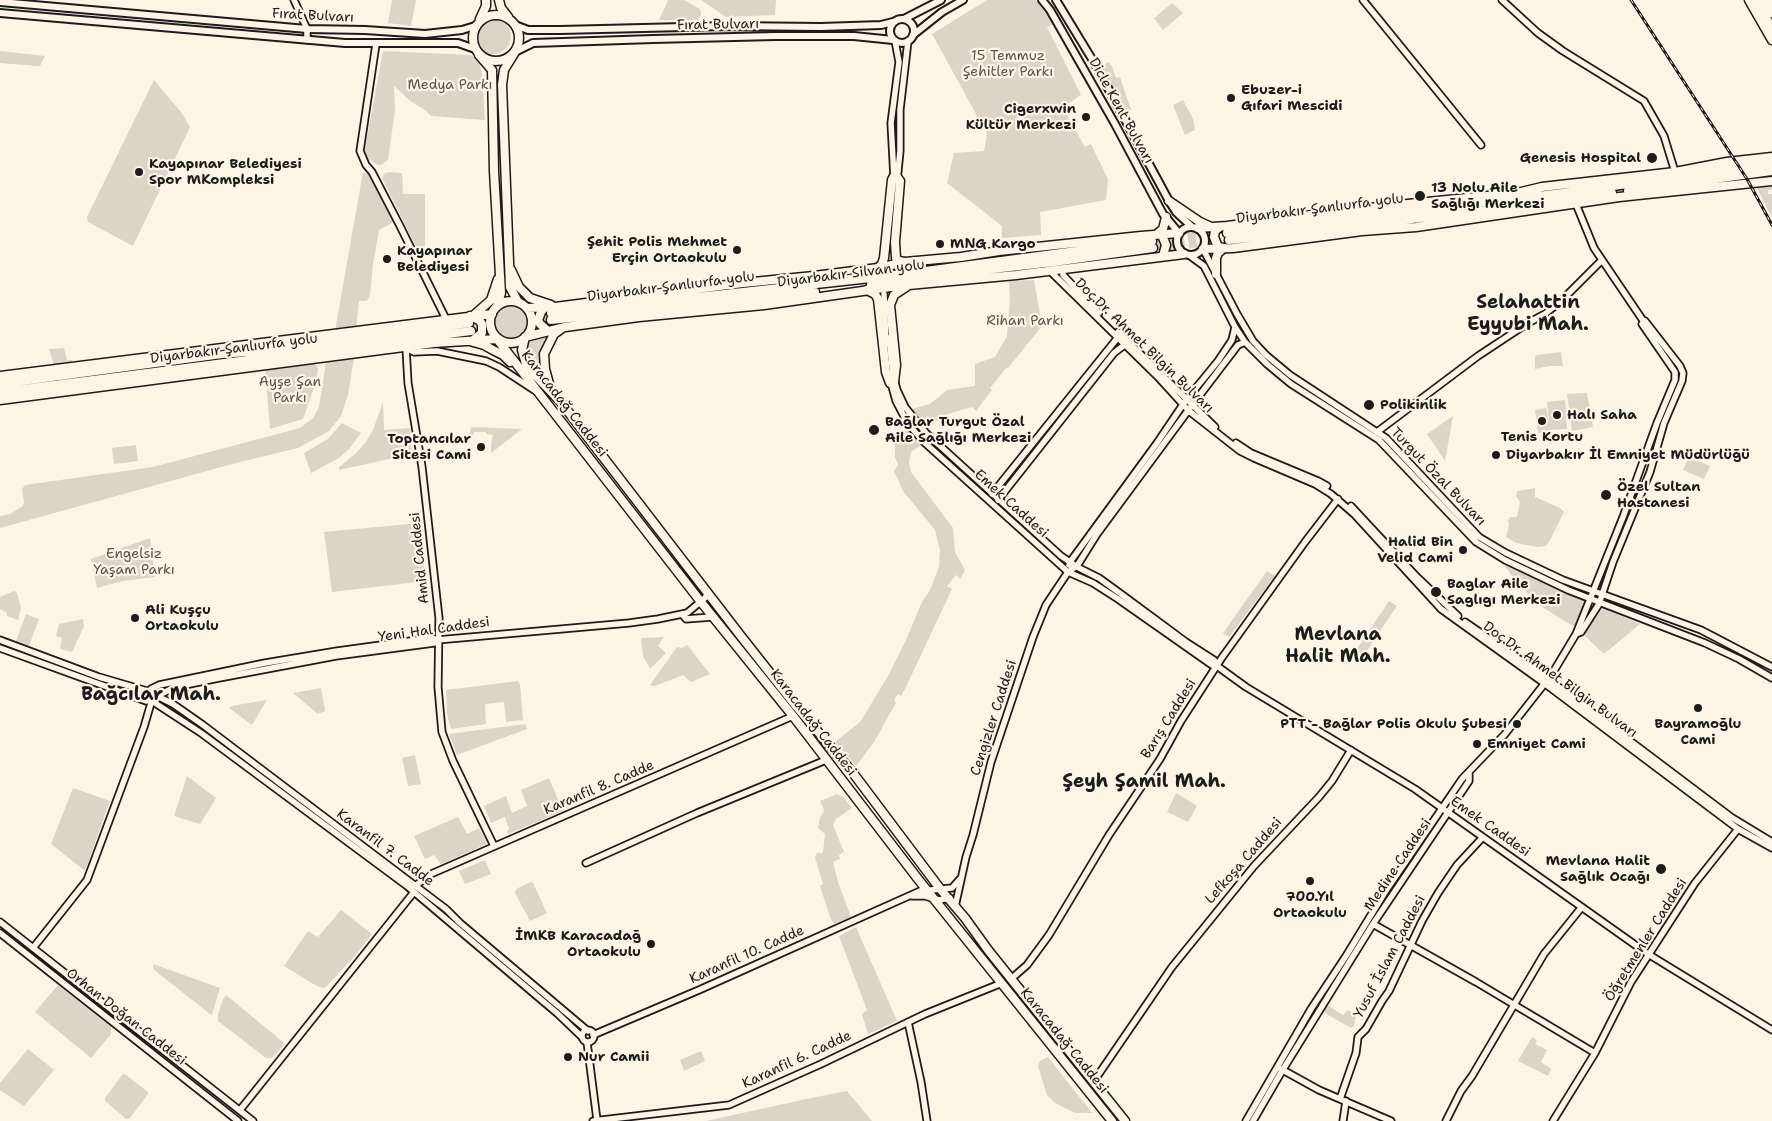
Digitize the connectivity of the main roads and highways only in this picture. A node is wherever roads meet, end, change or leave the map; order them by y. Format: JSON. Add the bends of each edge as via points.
{"nodes":[{"id":1,"x":486,"y":0,"type":"edge"},
{"id":2,"x":500,"y":0,"type":"edge"},
{"id":3,"x":941,"y":0,"type":"edge"},
{"id":4,"x":964,"y":0,"type":"edge"},
{"id":5,"x":1042,"y":0,"type":"edge"},
{"id":6,"x":1056,"y":0,"type":"edge"},
{"id":7,"x":1749,"y":0,"type":"edge"},
{"id":8,"x":1756,"y":0,"type":"edge"},
{"id":9,"x":1764,"y":0,"type":"edge"},
{"id":10,"x":0,"y":2,"type":"edge"},
{"id":11,"x":0,"y":13,"type":"edge"},
{"id":12,"x":1772,"y":14,"type":"edge"},
{"id":13,"x":904,"y":19,"type":"junction"},
{"id":14,"x":512,"y":22,"type":"junction"},
{"id":15,"x":893,"y":22,"type":"junction"},
{"id":16,"x":478,"y":23,"type":"junction"},
{"id":17,"x":1772,"y":28,"type":"edge"},
{"id":18,"x":913,"y":35,"type":"junction"},
{"id":19,"x":1772,"y":40,"type":"edge"},
{"id":20,"x":894,"y":41,"type":"junction"},
{"id":21,"x":477,"y":52,"type":"junction"},
{"id":22,"x":515,"y":52,"type":"junction"},
{"id":23,"x":1772,"y":157,"type":"edge"},
{"id":24,"x":1772,"y":164,"type":"edge"},
{"id":25,"x":1772,"y":171,"type":"edge"},
{"id":26,"x":1772,"y":180,"type":"edge"},
{"id":27,"x":1679,"y":184,"type":"junction"},
{"id":28,"x":1650,"y":194,"type":"junction"},
{"id":29,"x":1575,"y":201,"type":"junction"},
{"id":30,"x":1169,"y":202,"type":"junction"},
{"id":31,"x":1166,"y":216,"type":"junction"},
{"id":32,"x":1380,"y":222,"type":"junction"},
{"id":33,"x":1444,"y":223,"type":"junction"},
{"id":34,"x":1195,"y":227,"type":"junction"},
{"id":35,"x":1211,"y":227,"type":"junction"},
{"id":36,"x":1220,"y":227,"type":"junction"},
{"id":37,"x":1179,"y":233,"type":"junction"},
{"id":38,"x":1157,"y":234,"type":"junction"},
{"id":39,"x":1152,"y":245,"type":"joint"},
{"id":40,"x":1224,"y":248,"type":"junction"},
{"id":41,"x":1203,"y":249,"type":"junction"},
{"id":42,"x":1187,"y":254,"type":"junction"},
{"id":43,"x":1049,"y":255,"type":"junction"},
{"id":44,"x":1163,"y":256,"type":"junction"},
{"id":45,"x":961,"y":257,"type":"junction"},
{"id":46,"x":905,"y":262,"type":"junction"},
{"id":47,"x":509,"y":264,"type":"junction"},
{"id":48,"x":1031,"y":264,"type":"junction"},
{"id":49,"x":500,"y":267,"type":"junction"},
{"id":50,"x":878,"y":268,"type":"junction"},
{"id":51,"x":1216,"y":274,"type":"road end"},
{"id":52,"x":780,"y":279,"type":"junction"},
{"id":53,"x":960,"y":280,"type":"junction"},
{"id":54,"x":908,"y":286,"type":"junction"},
{"id":55,"x":867,"y":290,"type":"junction"},
{"id":56,"x":701,"y":296,"type":"junction"},
{"id":57,"x":793,"y":300,"type":"junction"},
{"id":58,"x":518,"y":302,"type":"junction"},
{"id":59,"x":726,"y":302,"type":"junction"},
{"id":60,"x":497,"y":306,"type":"junction"},
{"id":61,"x":526,"y":308,"type":"junction"},
{"id":62,"x":550,"y":312,"type":"junction"},
{"id":63,"x":492,"y":314,"type":"junction"},
{"id":64,"x":471,"y":321,"type":"junction"},
{"id":65,"x":565,"y":327,"type":"junction"},
{"id":66,"x":548,"y":331,"type":"junction"},
{"id":67,"x":525,"y":337,"type":"junction"},
{"id":68,"x":497,"y":339,"type":"junction"},
{"id":69,"x":473,"y":340,"type":"junction"},
{"id":70,"x":461,"y":341,"type":"junction"},
{"id":71,"x":278,"y":342,"type":"junction"},
{"id":72,"x":269,"y":350,"type":"junction"},
{"id":73,"x":300,"y":354,"type":"junction"},
{"id":74,"x":279,"y":364,"type":"junction"},
{"id":75,"x":83,"y":366,"type":"junction"},
{"id":76,"x":123,"y":367,"type":"junction"},
{"id":77,"x":524,"y":374,"type":"junction"},
{"id":78,"x":0,"y":376,"type":"edge"},
{"id":79,"x":83,"y":382,"type":"junction"},
{"id":80,"x":0,"y":384,"type":"edge"},
{"id":81,"x":107,"y":386,"type":"junction"},
{"id":82,"x":551,"y":391,"type":"junction"},
{"id":83,"x":0,"y":392,"type":"edge"},
{"id":84,"x":0,"y":400,"type":"edge"},
{"id":85,"x":702,"y":586,"type":"junction"},
{"id":86,"x":692,"y":589,"type":"junction"},
{"id":87,"x":1112,"y":1121,"type":"edge"},
{"id":88,"x":1125,"y":1121,"type":"edge"}],
"edges":[{"from":1,"to":16,"type":"highway"},
{"from":2,"to":14,"type":"highway","via":[[501,8]]},
{"from":3,"to":13,"type":"main road"},
{"from":4,"to":18,"type":"main road","via":[[942,12]]},
{"from":5,"to":31,"type":"main road","name":"Dicle Kent Bulvarı"},
{"from":6,"to":30,"type":"main road","name":"Dicle Kent Bulvarı","via":[[1094,62]]},
{"from":7,"to":19,"type":"highway"},
{"from":8,"to":17,"type":"highway"},
{"from":9,"to":12,"type":"highway"},
{"from":10,"to":16,"type":"main road","name":"Fırat Bulvarı","via":[[307,29],[425,34],[462,30]]},
{"from":11,"to":21,"type":"main road","name":"Fırat Bulvarı","via":[[307,40],[376,44],[458,43]]},
{"from":13,"to":15,"type":"main road"},
{"from":13,"to":18,"type":"main road","via":[[911,23]]},
{"from":14,"to":15,"type":"main road","name":"Fırat Bulvarı","via":[[528,30],[560,30],[821,27]]},
{"from":14,"to":16,"type":"highway","via":[[495,14]]},
{"from":14,"to":22,"type":"highway","via":[[519,38]]},
{"from":15,"to":20,"type":"main road","via":[[889,29]]},
{"from":16,"to":21,"type":"highway","via":[[472,33]]},
{"from":18,"to":20,"type":"main road","via":[[903,43]]},
{"from":20,"to":22,"type":"main road","name":"Fırat Bulvarı","via":[[854,36],[653,39],[533,43]]},
{"from":21,"to":22,"type":"highway","via":[[486,60],[494,61]]},
{"from":21,"to":49,"type":"highway","via":[[492,70]]},
{"from":22,"to":47,"type":"highway","via":[[504,70],[502,85]]},
{"from":23,"to":36,"type":"highway","via":[[1517,193]]},
{"from":24,"to":32,"type":"highway","name":"Diyarbakır-Şanlıurfa yolu","via":[[1228,236]]},
{"from":25,"to":27,"type":"highway"},
{"from":26,"to":28,"type":"highway"},
{"from":27,"to":28,"type":"highway"},
{"from":27,"to":29,"type":"highway"},
{"from":28,"to":29,"type":"highway"},
{"from":29,"to":32,"type":"highway"},
{"from":29,"to":33,"type":"highway"},
{"from":30,"to":34,"type":"main road","name":"Dicle Kent Bulvarı"},
{"from":30,"to":35,"type":"highway"},
{"from":31,"to":37,"type":"main road","name":"Dicle Kent Bulvarı"},
{"from":31,"to":38,"type":"highway","via":[[1163,229]]},
{"from":32,"to":33,"type":"highway"},
{"from":33,"to":40,"type":"highway"},
{"from":34,"to":35,"type":"highway"},
{"from":34,"to":37,"type":"main road","via":[[1186,227]]},
{"from":34,"to":41,"type":"main road","via":[[1205,236]]},
{"from":35,"to":36,"type":"highway"},
{"from":36,"to":40,"type":"highway","via":[[1215,230],[1214,237],[1218,247]]},
{"from":37,"to":38,"type":"highway"},
{"from":37,"to":42,"type":"main road","via":[[1177,245]]},
{"from":38,"to":44,"type":"highway","via":[[1162,235],[1166,245]]},
{"from":38,"to":45,"type":"highway"},
{"from":39,"to":43,"type":"highway","name":"Diyarbakır-Şanlıurfa yolu"},
{"from":39,"to":48,"type":"highway","name":"Diyarbakır-Silvan yolu"},
{"from":40,"to":41,"type":"highway"},
{"from":40,"to":51,"type":"highway","via":[[1216,258]]},
{"from":41,"to":42,"type":"main road","via":[[1198,254]]},
{"from":42,"to":44,"type":"highway"},
{"from":43,"to":45,"type":"highway"},
{"from":43,"to":56,"type":"highway","name":"Diyarbakır-Şanlıurfa yolu"},
{"from":44,"to":53,"type":"highway"},
{"from":45,"to":46,"type":"highway"},
{"from":46,"to":50,"type":"highway"},
{"from":46,"to":50,"type":"highway","via":[[896,258],[900,181],[896,176],[892,180],[884,258]]},
{"from":47,"to":58,"type":"highway","via":[[510,287]]},
{"from":47,"to":62,"type":"highway","via":[[519,287]]},
{"from":48,"to":53,"type":"highway"},
{"from":48,"to":59,"type":"highway","name":"Diyarbakır-Silvan yolu"},
{"from":49,"to":60,"type":"highway","via":[[501,293]]},
{"from":49,"to":64,"type":"highway","via":[[491,300]]},
{"from":50,"to":52,"type":"highway"},
{"from":52,"to":56,"type":"highway"},
{"from":52,"to":62,"type":"highway","via":[[648,294]]},
{"from":53,"to":54,"type":"highway"},
{"from":54,"to":55,"type":"highway"},
{"from":54,"to":55,"type":"highway","via":[[897,292],[891,302],[896,365],[892,383],[886,372],[878,299]]},
{"from":55,"to":57,"type":"highway"},
{"from":56,"to":62,"type":"highway","name":"Diyarbakır-Şanlıurfa yolu"},
{"from":57,"to":59,"type":"highway"},
{"from":57,"to":65,"type":"highway"},
{"from":58,"to":60,"type":"highway","via":[[507,301]]},
{"from":58,"to":61,"type":"highway"},
{"from":59,"to":62,"type":"highway","name":"Diyarbakır-Silvan yolu"},
{"from":60,"to":63,"type":"highway"},
{"from":61,"to":62,"type":"highway"},
{"from":61,"to":67,"type":"highway","via":[[532,324]]},
{"from":62,"to":66,"type":"highway","via":[[541,312],[538,320]]},
{"from":63,"to":64,"type":"highway"},
{"from":63,"to":68,"type":"highway","via":[[491,328]]},
{"from":64,"to":69,"type":"highway","via":[[479,320],[482,324],[482,332]]},
{"from":64,"to":71,"type":"highway","via":[[446,319]]},
{"from":64,"to":72,"type":"highway","name":"Diyarbakır-Şanlıurfa yolu"},
{"from":64,"to":73,"type":"highway","name":"Diyarbakır-Şanlıurfa yolu"},
{"from":65,"to":66,"type":"highway"},
{"from":65,"to":82,"type":"highway","via":[[554,334],[544,354]]},
{"from":66,"to":67,"type":"highway"},
{"from":67,"to":68,"type":"highway","via":[[509,343]]},
{"from":67,"to":82,"type":"highway","name":"Karacadağ Caddesi","via":[[522,350],[526,364]]},
{"from":68,"to":69,"type":"highway"},
{"from":68,"to":77,"type":"highway","name":"Karacadağ Caddesi"},
{"from":69,"to":70,"type":"highway"},
{"from":70,"to":74,"type":"highway"},
{"from":70,"to":77,"type":"highway","via":[[484,345],[503,355]]},
{"from":71,"to":72,"type":"highway"},
{"from":71,"to":75,"type":"highway"},
{"from":72,"to":76,"type":"highway","name":"Diyarbakır-Şanlıurfa yolu"},
{"from":73,"to":74,"type":"highway"},
{"from":73,"to":79,"type":"highway","name":"Diyarbakır-Şanlıurfa yolu"},
{"from":74,"to":81,"type":"highway"},
{"from":75,"to":76,"type":"highway"},
{"from":75,"to":78,"type":"highway"},
{"from":76,"to":80,"type":"highway","name":"Diyarbakır-Şanlıurfa yolu"},
{"from":77,"to":86,"type":"highway","name":"Karacadağ Caddesi"},
{"from":79,"to":81,"type":"highway"},
{"from":79,"to":83,"type":"highway","name":"Diyarbakır-Şanlıurfa yolu"},
{"from":81,"to":84,"type":"highway"},
{"from":82,"to":85,"type":"highway","name":"Karacadağ Caddesi"},
{"from":85,"to":86,"type":"highway"},
{"from":85,"to":88,"type":"highway","name":"Karacadağ Caddesi"},
{"from":86,"to":87,"type":"highway","name":"Karacadağ Caddesi"}]}
